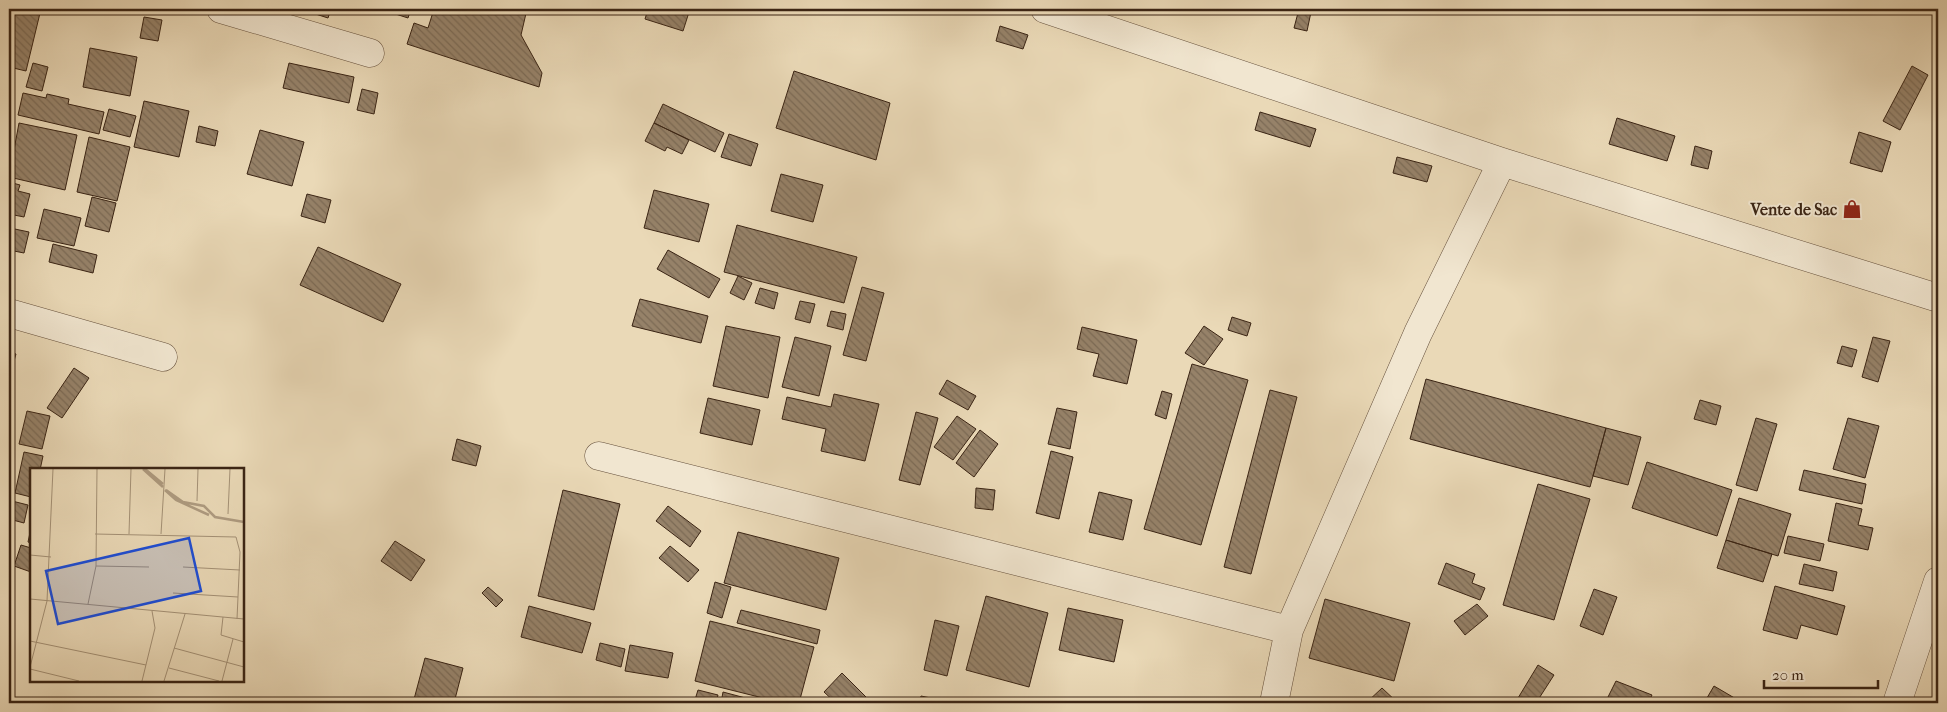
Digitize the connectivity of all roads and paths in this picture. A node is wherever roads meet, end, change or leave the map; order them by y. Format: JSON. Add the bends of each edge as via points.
{"nodes":[{"id":1,"x":221,"y":9,"type":"edge"},
{"id":2,"x":1045,"y":9,"type":"edge"},
{"id":3,"x":370,"y":53,"type":"dead end"},
{"id":4,"x":1502,"y":162,"type":"junction"},
{"id":5,"x":1938,"y":298,"type":"edge"},
{"id":6,"x":9,"y":313,"type":"edge"},
{"id":7,"x":163,"y":357,"type":"dead end"},
{"id":8,"x":599,"y":456,"type":"dead end"},
{"id":9,"x":1938,"y":581,"type":"edge"},
{"id":10,"x":1289,"y":630,"type":"junction"},
{"id":11,"x":1274,"y":703,"type":"edge"},
{"id":12,"x":1897,"y":703,"type":"edge"}],
"edges":[{"from":1,"to":3,"type":"street"},
{"from":2,"to":4,"type":"street"},
{"from":4,"to":5,"type":"street"},
{"from":4,"to":10,"type":"street","via":[[1418,333]]},
{"from":6,"to":7,"type":"street"},
{"from":8,"to":10,"type":"street"},
{"from":9,"to":12,"type":"street"},
{"from":10,"to":11,"type":"street"}]}
